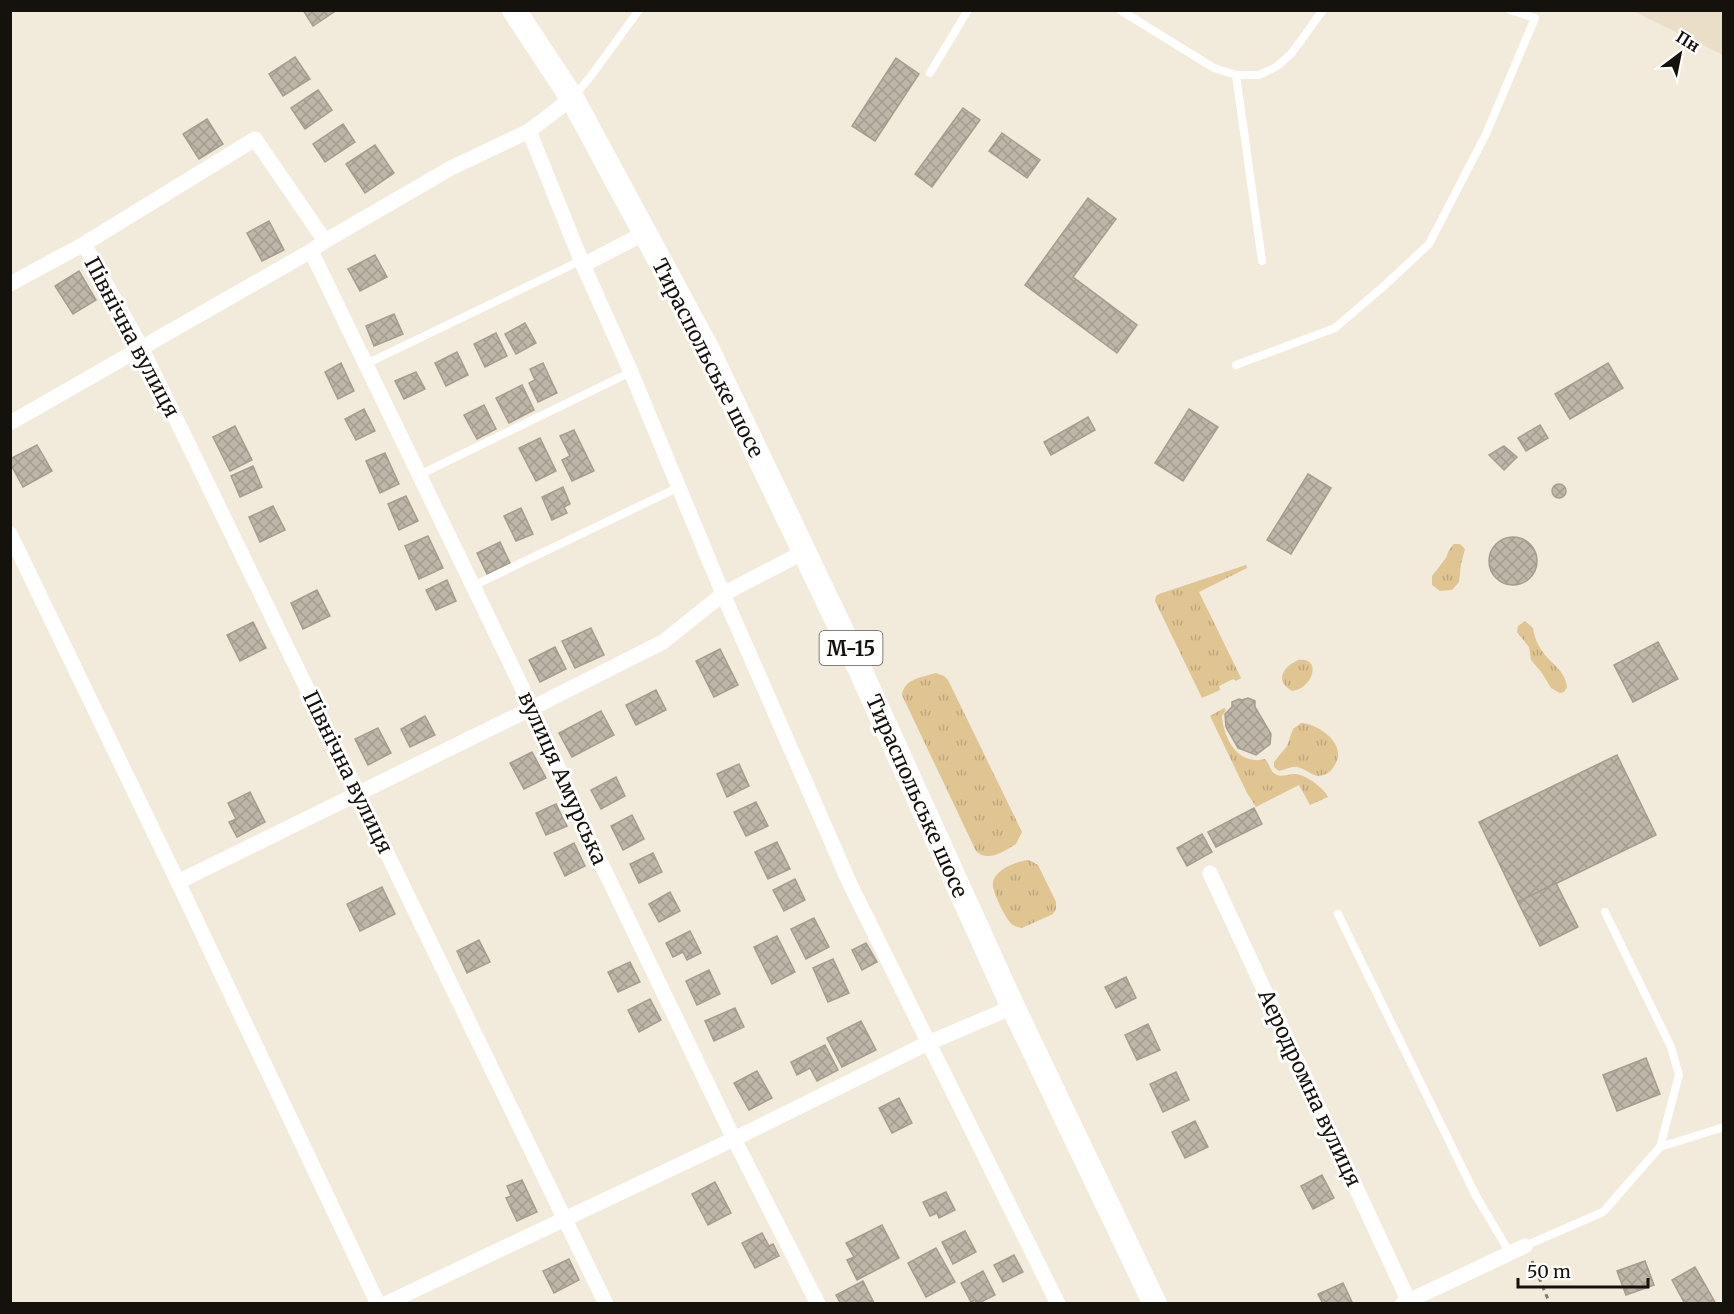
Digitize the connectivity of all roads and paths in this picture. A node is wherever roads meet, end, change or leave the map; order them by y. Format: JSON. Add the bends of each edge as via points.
{"nodes":[{"id":1,"x":514,"y":10,"type":"edge"},
{"id":2,"x":639,"y":10,"type":"edge"},
{"id":3,"x":968,"y":10,"type":"edge"},
{"id":4,"x":1120,"y":10,"type":"edge"},
{"id":5,"x":1323,"y":10,"type":"edge"},
{"id":6,"x":1510,"y":10,"type":"edge"},
{"id":7,"x":930,"y":73,"type":"dead end"},
{"id":8,"x":1236,"y":75,"type":"junction"},
{"id":9,"x":572,"y":99,"type":"junction"},
{"id":10,"x":529,"y":131,"type":"junction"},
{"id":11,"x":645,"y":233,"type":"junction"},
{"id":12,"x":325,"y":241,"type":"junction"},
{"id":13,"x":84,"y":244,"type":"junction"},
{"id":14,"x":311,"y":251,"type":"junction"},
{"id":15,"x":1262,"y":261,"type":"dead end"},
{"id":16,"x":582,"y":262,"type":"junction"},
{"id":17,"x":10,"y":284,"type":"edge"},
{"id":18,"x":141,"y":347,"type":"junction"},
{"id":19,"x":366,"y":364,"type":"junction"},
{"id":20,"x":1236,"y":365,"type":"dead end"},
{"id":21,"x":632,"y":372,"type":"junction"},
{"id":22,"x":10,"y":423,"type":"edge"},
{"id":23,"x":420,"y":475,"type":"junction"},
{"id":24,"x":679,"y":487,"type":"junction"},
{"id":25,"x":10,"y":534,"type":"edge"},
{"id":26,"x":804,"y":552,"type":"junction"},
{"id":27,"x":473,"y":586,"type":"junction"},
{"id":28,"x":723,"y":594,"type":"junction"},
{"id":29,"x":532,"y":708,"type":"junction"},
{"id":30,"x":358,"y":793,"type":"junction"},
{"id":31,"x":1210,"y":873,"type":"dead end"},
{"id":32,"x":178,"y":882,"type":"junction"},
{"id":33,"x":1605,"y":912,"type":"dead end"},
{"id":34,"x":1338,"y":914,"type":"dead end"},
{"id":35,"x":1013,"y":1007,"type":"junction"},
{"id":36,"x":928,"y":1043,"type":"junction"},
{"id":37,"x":1724,"y":1127,"type":"edge"},
{"id":38,"x":734,"y":1139,"type":"junction"},
{"id":39,"x":1660,"y":1147,"type":"junction"},
{"id":40,"x":565,"y":1218,"type":"junction"},
{"id":41,"x":1525,"y":1246,"type":"junction"},
{"id":42,"x":1510,"y":1253,"type":"junction"},
{"id":43,"x":1407,"y":1302,"type":"edge"},
{"id":44,"x":378,"y":1304,"type":"edge"},
{"id":45,"x":384,"y":1304,"type":"edge"},
{"id":46,"x":606,"y":1304,"type":"edge"},
{"id":47,"x":818,"y":1304,"type":"edge"},
{"id":48,"x":1058,"y":1304,"type":"edge"},
{"id":49,"x":1155,"y":1304,"type":"edge"},
{"id":50,"x":1550,"y":1304,"type":"edge"}],
"edges":[{"from":1,"to":9,"type":"main road","name":"Тираспольське шосе","number":"М-15"},
{"from":2,"to":9,"type":"lane"},
{"from":3,"to":7,"type":"lane"},
{"from":4,"to":8,"type":"lane","via":[[1214,68]]},
{"from":5,"to":8,"type":"lane","via":[[1291,54],[1276,67],[1259,75]]},
{"from":6,"to":20,"type":"lane","via":[[1535,18],[1486,134],[1429,244],[1335,328]]},
{"from":8,"to":15,"type":"lane"},
{"from":9,"to":10,"type":"street"},
{"from":9,"to":11,"type":"main road","name":"Тираспольське шосе","number":"М-15"},
{"from":10,"to":12,"type":"street","via":[[451,168]]},
{"from":10,"to":16,"type":"street"},
{"from":11,"to":16,"type":"street"},
{"from":11,"to":26,"type":"main road","name":"Тираспольське шосе","number":"М-15","via":[[707,348]]},
{"from":12,"to":13,"type":"street","via":[[255,139]]},
{"from":12,"to":14,"type":"street"},
{"from":13,"to":17,"type":"street"},
{"from":13,"to":18,"type":"street","name":"Північна вулиця"},
{"from":14,"to":18,"type":"street"},
{"from":14,"to":19,"type":"street","name":"вулиця Амурська"},
{"from":16,"to":19,"type":"lane"},
{"from":16,"to":21,"type":"street"},
{"from":18,"to":22,"type":"street"},
{"from":18,"to":30,"type":"street","name":"Північна вулиця"},
{"from":19,"to":23,"type":"street","name":"вулиця Амурська"},
{"from":21,"to":23,"type":"lane"},
{"from":21,"to":24,"type":"street"},
{"from":23,"to":27,"type":"street","name":"вулиця Амурська"},
{"from":24,"to":27,"type":"lane"},
{"from":24,"to":28,"type":"street"},
{"from":25,"to":32,"type":"street"},
{"from":26,"to":28,"type":"street"},
{"from":26,"to":35,"type":"main road","name":"Тираспольське шосе","number":"М-15"},
{"from":27,"to":29,"type":"street","name":"вулиця Амурська"},
{"from":28,"to":29,"type":"street","via":[[663,642]]},
{"from":28,"to":36,"type":"street","via":[[850,884]]},
{"from":29,"to":30,"type":"street"},
{"from":29,"to":38,"type":"street","name":"вулиця Амурська","via":[[587,834]]},
{"from":30,"to":32,"type":"street"},
{"from":30,"to":40,"type":"street","name":"Північна вулиця"},
{"from":31,"to":43,"type":"street","name":"Аеродромна вулиця"},
{"from":32,"to":44,"type":"street"},
{"from":33,"to":39,"type":"lane","via":[[1671,1047],[1678,1075]]},
{"from":34,"to":42,"type":"lane","via":[[1476,1196]]},
{"from":35,"to":36,"type":"street"},
{"from":35,"to":49,"type":"main road","name":"Тираспольське шосе","number":"М-15"},
{"from":36,"to":38,"type":"street"},
{"from":36,"to":48,"type":"street"},
{"from":37,"to":39,"type":"lane"},
{"from":38,"to":40,"type":"street"},
{"from":38,"to":47,"type":"street","name":"вулиця Амурська"},
{"from":39,"to":41,"type":"lane","via":[[1603,1212]]},
{"from":40,"to":45,"type":"street"},
{"from":40,"to":46,"type":"street","name":"Північна вулиця"},
{"from":41,"to":42,"type":"street"},
{"from":41,"to":50,"type":"path"},
{"from":42,"to":43,"type":"street"}]}
